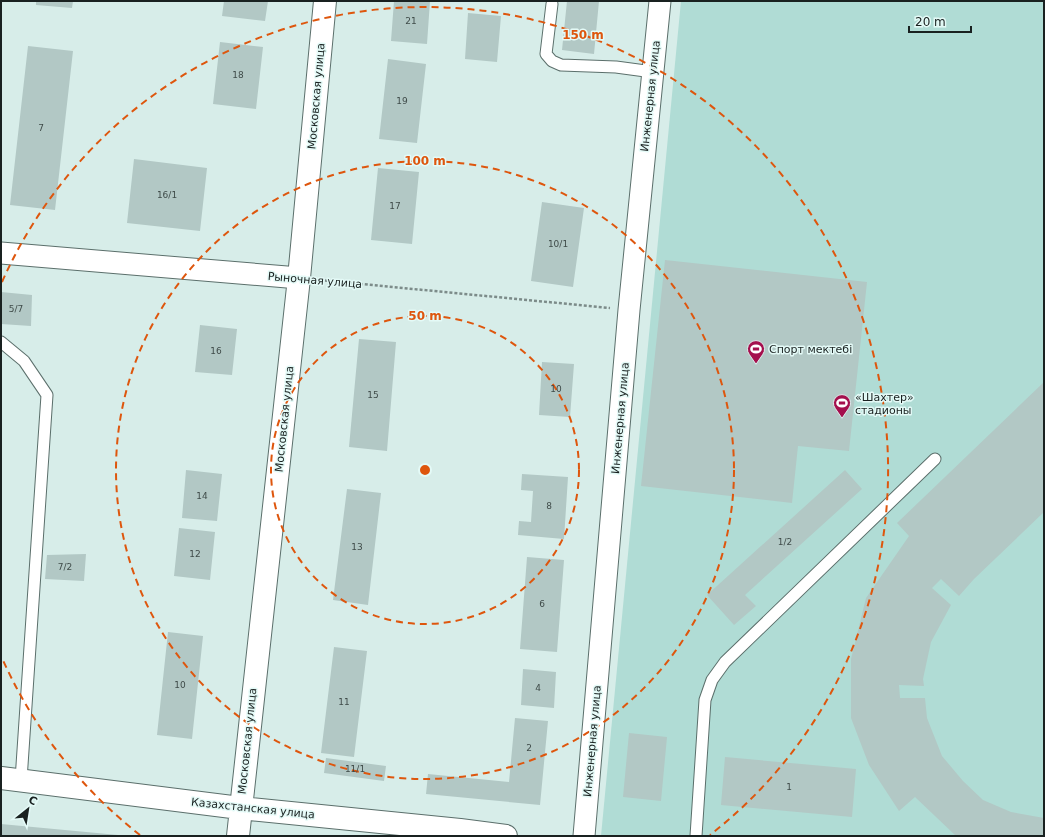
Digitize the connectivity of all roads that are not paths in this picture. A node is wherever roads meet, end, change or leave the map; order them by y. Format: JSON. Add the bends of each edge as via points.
{"nodes":[{"id":1,"x":325,"y":1,"type":"edge"},
{"id":2,"x":660,"y":1,"type":"edge"},
{"id":3,"x":552,"y":4,"type":"dead end"},
{"id":4,"x":653,"y":72,"type":"junction"},
{"id":5,"x":1,"y":253,"type":"edge"},
{"id":6,"x":300,"y":278,"type":"junction"},
{"id":7,"x":1,"y":342,"type":"edge"},
{"id":8,"x":935,"y":459,"type":"dead end"},
{"id":9,"x":11,"y":779,"type":"edge"},
{"id":10,"x":240,"y":808,"type":"junction"},
{"id":11,"x":459,"y":833,"type":"edge"},
{"id":12,"x":238,"y":836,"type":"edge"},
{"id":13,"x":506,"y":836,"type":"edge"},
{"id":14,"x":584,"y":836,"type":"edge"},
{"id":15,"x":696,"y":836,"type":"edge"}],
"edges":[{"from":1,"to":6,"type":"street","name":"Московская улица"},
{"from":2,"to":4,"type":"street","name":"Инженерная улица"},
{"from":3,"to":4,"type":"lane","via":[[546,54],[552,61],[561,65],[616,67]]},
{"from":4,"to":14,"type":"street","name":"Инженерная улица","via":[[629,310]]},
{"from":5,"to":6,"type":"street","name":"Рыночная улица"},
{"from":6,"to":10,"type":"street","name":"Московская улица"},
{"from":7,"to":9,"type":"lane","via":[[24,361],[47,395]]},
{"from":8,"to":15,"type":"lane","via":[[725,662],[712,680],[705,700]]},
{"from":9,"to":10,"type":"street","name":"Казахстанская улица"},
{"from":10,"to":11,"type":"street","name":"Казахстанская улица"},
{"from":10,"to":12,"type":"street","name":"Московская улица"},
{"from":11,"to":13,"type":"street","name":"Казахстанская улица"}]}
